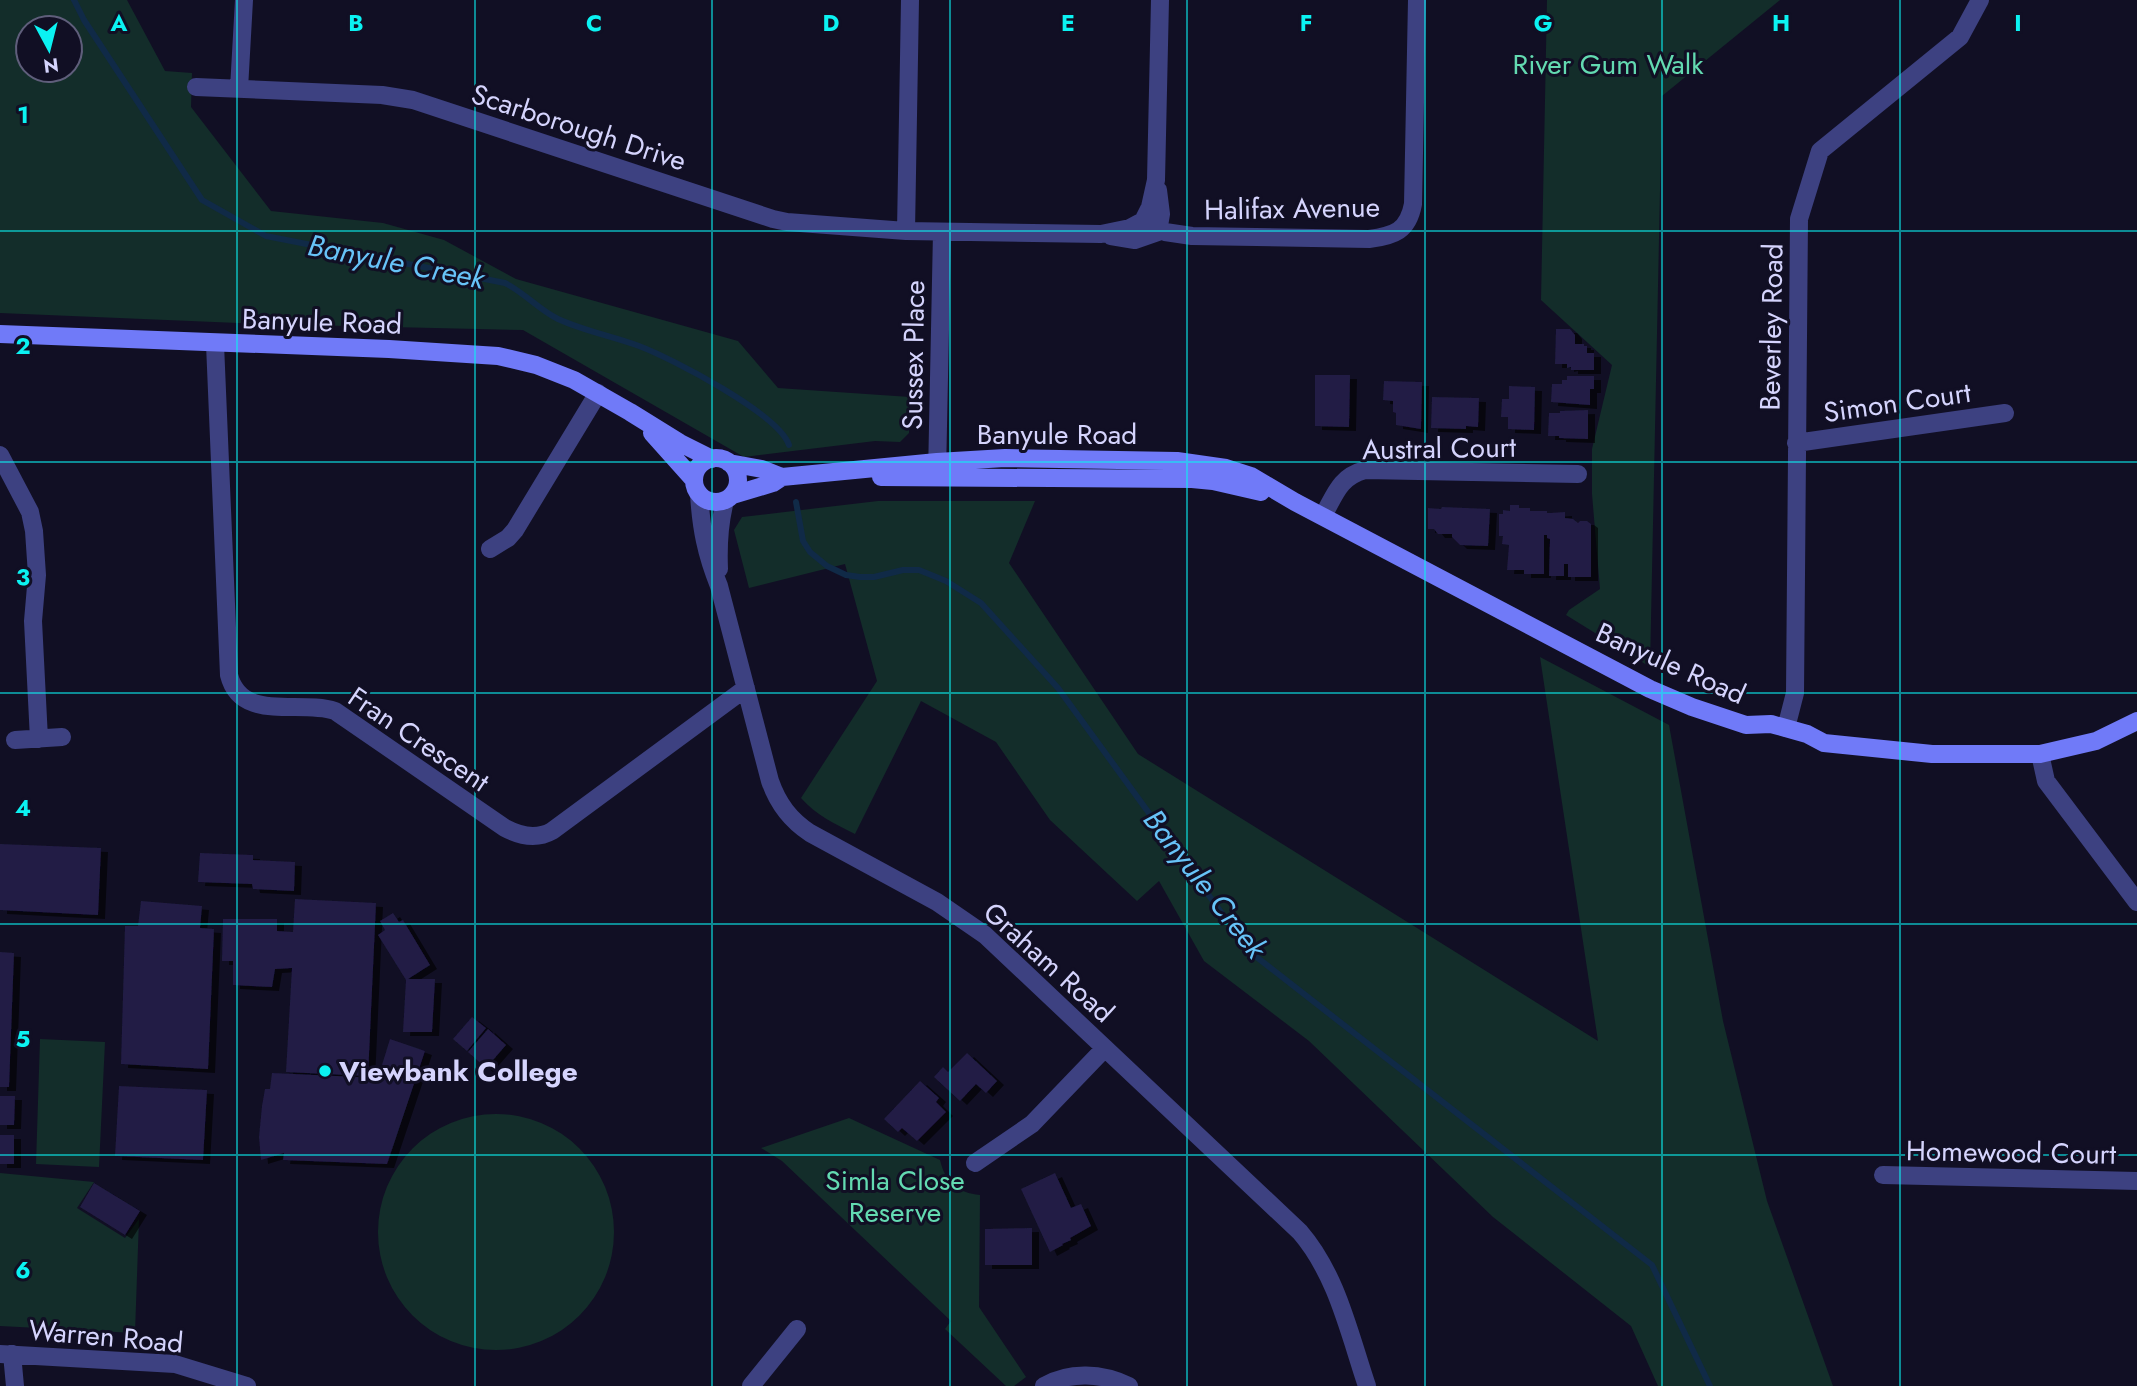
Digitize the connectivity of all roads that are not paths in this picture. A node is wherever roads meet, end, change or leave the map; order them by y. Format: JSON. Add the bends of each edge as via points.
{"nodes":[{"id":1,"x":244,"y":0,"type":"edge"},
{"id":2,"x":910,"y":0,"type":"edge"},
{"id":3,"x":1160,"y":0,"type":"edge"},
{"id":4,"x":1417,"y":0,"type":"edge"},
{"id":5,"x":1980,"y":0,"type":"edge"},
{"id":6,"x":196,"y":87,"type":"dead end"},
{"id":7,"x":239,"y":89,"type":"junction"},
{"id":8,"x":1151,"y":225,"type":"junction"},
{"id":9,"x":906,"y":231,"type":"junction"},
{"id":10,"x":942,"y":232,"type":"junction"},
{"id":11,"x":0,"y":334,"type":"edge"},
{"id":12,"x":215,"y":344,"type":"junction"},
{"id":13,"x":598,"y":393,"type":"junction"},
{"id":14,"x":630,"y":412,"type":"junction"},
{"id":15,"x":2005,"y":414,"type":"dead end"},
{"id":16,"x":1796,"y":443,"type":"junction"},
{"id":17,"x":0,"y":455,"type":"edge"},
{"id":18,"x":721,"y":461,"type":"junction"},
{"id":19,"x":937,"y":470,"type":"junction"},
{"id":20,"x":1578,"y":474,"type":"dead end"},
{"id":21,"x":782,"y":477,"type":"junction"},
{"id":22,"x":696,"y":487,"type":"junction"},
{"id":23,"x":729,"y":498,"type":"junction"},
{"id":24,"x":1295,"y":502,"type":"junction"},
{"id":25,"x":1323,"y":516,"type":"junction"},
{"id":26,"x":490,"y":548,"type":"dead end"},
{"id":27,"x":719,"y":586,"type":"junction"},
{"id":28,"x":746,"y":688,"type":"junction"},
{"id":29,"x":2137,"y":721,"type":"edge"},
{"id":30,"x":1787,"y":728,"type":"junction"},
{"id":31,"x":62,"y":737,"type":"dead end"},
{"id":32,"x":39,"y":738,"type":"junction"},
{"id":33,"x":15,"y":740,"type":"dead end"},
{"id":34,"x":2040,"y":754,"type":"junction"},
{"id":35,"x":2137,"y":902,"type":"edge"},
{"id":36,"x":1105,"y":1048,"type":"junction"},
{"id":37,"x":975,"y":1163,"type":"dead end"},
{"id":38,"x":1883,"y":1175,"type":"dead end"},
{"id":39,"x":2137,"y":1181,"type":"edge"},
{"id":40,"x":797,"y":1329,"type":"dead end"},
{"id":41,"x":6,"y":1354,"type":"edge"},
{"id":42,"x":1361,"y":1384,"type":"edge"},
{"id":43,"x":15,"y":1386,"type":"edge"},
{"id":44,"x":247,"y":1386,"type":"edge"},
{"id":45,"x":751,"y":1386,"type":"edge"},
{"id":46,"x":1044,"y":1386,"type":"edge"},
{"id":47,"x":1129,"y":1386,"type":"edge"}],
"edges":[{"from":1,"to":7,"type":"street"},
{"from":2,"to":9,"type":"street"},
{"from":3,"to":8,"type":"street"},
{"from":4,"to":8,"type":"street","name":"Halifax Avenue","via":[[1413,204],[1405,226],[1391,235],[1369,239],[1192,236]]},
{"from":5,"to":16,"type":"street","name":"Beverley Road","via":[[1960,37],[1821,150],[1799,219]]},
{"from":6,"to":7,"type":"street","name":"Scarborough Drive"},
{"from":7,"to":9,"type":"street","name":"Scarborough Drive","via":[[413,100],[773,219]]},
{"from":8,"to":10,"type":"street","name":"Halifax Avenue","via":[[1154,235],[1135,240],[1101,234]]},
{"from":9,"to":10,"type":"street","name":"Scarborough Drive"},
{"from":10,"to":19,"type":"street","name":"Sussex Place"},
{"from":11,"to":12,"type":"street","name":"Banyule Road"},
{"from":12,"to":13,"type":"street","name":"Banyule Road","via":[[498,356],[555,372]]},
{"from":12,"to":28,"type":"street","name":"Fran Crescent","via":[[229,675],[232,686],[247,700],[266,706],[335,711],[505,828],[529,837],[552,831]]},
{"from":13,"to":14,"type":"street","name":"Banyule Road"},
{"from":13,"to":26,"type":"street","via":[[515,530]]},
{"from":14,"to":18,"type":"street","name":"Banyule Road","via":[[680,443]]},
{"from":14,"to":22,"type":"street","name":"Banyule Road"},
{"from":15,"to":16,"type":"street","name":"Simon Court"},
{"from":16,"to":30,"type":"street","name":"Beverley Road","via":[[1795,694]]},
{"from":17,"to":32,"type":"street","via":[[33,522]]},
{"from":18,"to":21,"type":"street","name":"Banyule Road"},
{"from":18,"to":22,"type":"street","via":[[699,466]]},
{"from":18,"to":23,"type":"street","via":[[734,468],[739,482]]},
{"from":19,"to":21,"type":"street","name":"Banyule Road"},
{"from":19,"to":24,"type":"street","name":"Banyule Road","via":[[1039,479],[1213,481]]},
{"from":19,"to":24,"type":"street","name":"Banyule Road","via":[[1017,458],[1199,463],[1251,476]]},
{"from":20,"to":25,"type":"street","name":"Austral Court","via":[[1365,470],[1344,480]]},
{"from":21,"to":23,"type":"street","name":"Banyule Road"},
{"from":22,"to":23,"type":"street","via":[[710,502]]},
{"from":22,"to":27,"type":"street","name":"Graham Road","via":[[707,557]]},
{"from":23,"to":27,"type":"street","name":"Graham Road","via":[[719,521]]},
{"from":24,"to":25,"type":"street","name":"Banyule Road"},
{"from":25,"to":30,"type":"street","name":"Banyule Road","via":[[1650,689],[1746,725]]},
{"from":27,"to":28,"type":"street","name":"Graham Road"},
{"from":28,"to":36,"type":"street","name":"Graham Road","via":[[770,781],[791,818],[961,918]]},
{"from":29,"to":34,"type":"street","name":"Banyule Road","via":[[2096,741]]},
{"from":30,"to":34,"type":"street","name":"Banyule Road","via":[[1824,743],[1918,753]]},
{"from":31,"to":32,"type":"street"},
{"from":32,"to":33,"type":"street"},
{"from":34,"to":35,"type":"street","via":[[2046,780]]},
{"from":36,"to":37,"type":"street","via":[[1032,1124]]},
{"from":36,"to":42,"type":"street","name":"Graham Road","via":[[1311,1245],[1335,1291]]},
{"from":38,"to":39,"type":"street","name":"Homewood Court"},
{"from":40,"to":45,"type":"street"},
{"from":41,"to":43,"type":"street"},
{"from":41,"to":44,"type":"street","name":"Warren Road","via":[[175,1364]]},
{"from":46,"to":47,"type":"street","via":[[1079,1375]]}]}
